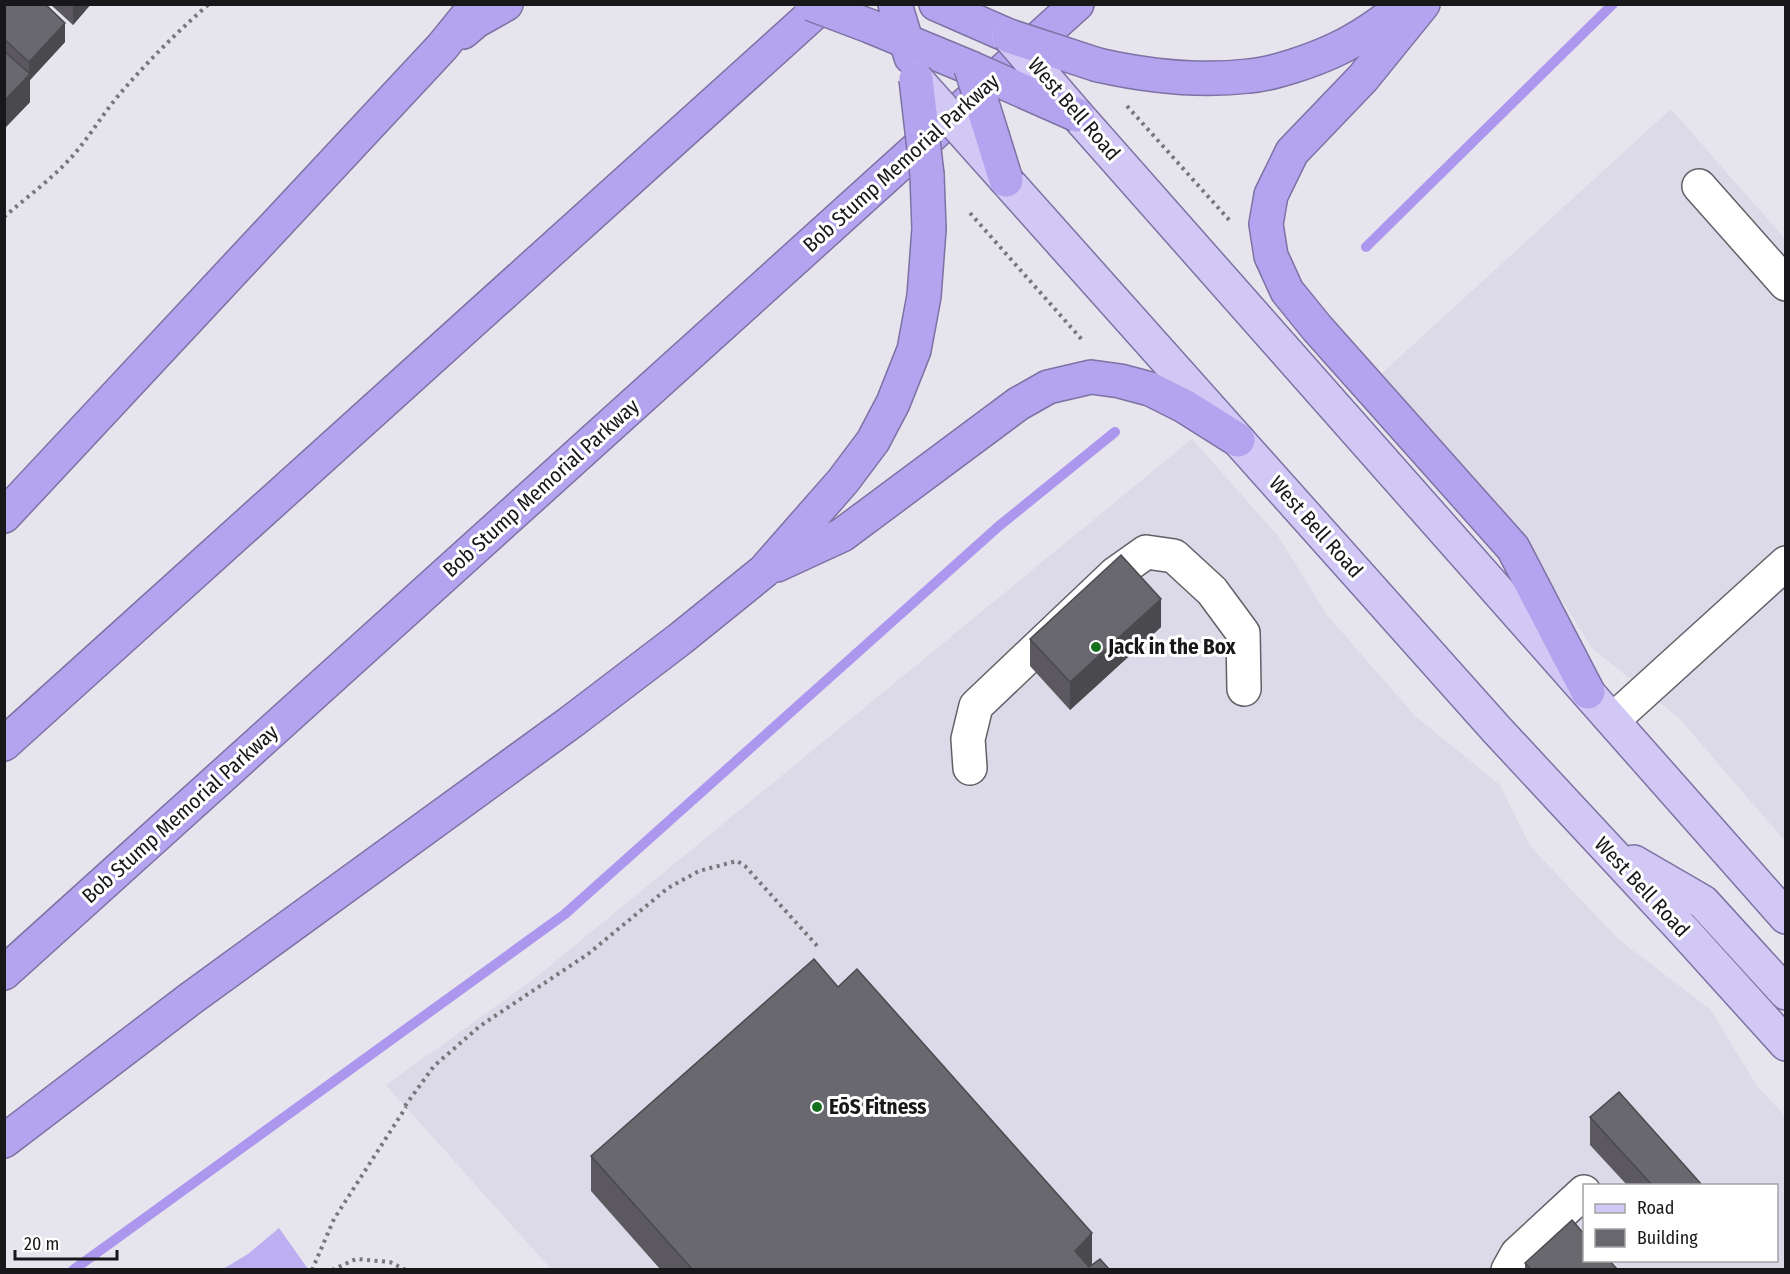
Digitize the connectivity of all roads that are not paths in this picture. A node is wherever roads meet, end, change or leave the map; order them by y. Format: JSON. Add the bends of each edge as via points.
{"nodes":[{"id":1,"x":477,"y":4,"type":"edge"},
{"id":2,"x":506,"y":4,"type":"edge"},
{"id":3,"x":811,"y":4,"type":"edge"},
{"id":4,"x":824,"y":4,"type":"edge"},
{"id":5,"x":895,"y":4,"type":"edge"},
{"id":6,"x":1077,"y":4,"type":"edge"},
{"id":7,"x":1407,"y":4,"type":"edge"},
{"id":8,"x":1423,"y":4,"type":"edge"},
{"id":9,"x":956,"y":6,"type":"edge"},
{"id":10,"x":861,"y":16,"type":"edge"},
{"id":11,"x":1009,"y":36,"type":"junction"},
{"id":12,"x":908,"y":42,"type":"junction"},
{"id":13,"x":442,"y":47,"type":"junction"},
{"id":14,"x":970,"y":68,"type":"junction"},
{"id":15,"x":916,"y":79,"type":"junction"},
{"id":16,"x":1077,"y":115,"type":"junction"},
{"id":17,"x":1006,"y":180,"type":"junction"},
{"id":18,"x":1699,"y":186,"type":"dead end"},
{"id":19,"x":1785,"y":284,"type":"edge"},
{"id":20,"x":1238,"y":440,"type":"junction"},
{"id":21,"x":4,"y":516,"type":"edge"},
{"id":22,"x":1785,"y":563,"type":"edge"},
{"id":23,"x":764,"y":571,"type":"junction"},
{"id":24,"x":1244,"y":689,"type":"dead end"},
{"id":25,"x":1588,"y":692,"type":"junction"},
{"id":26,"x":1613,"y":720,"type":"junction"},
{"id":27,"x":4,"y":744,"type":"edge"},
{"id":28,"x":970,"y":768,"type":"dead end"},
{"id":29,"x":1604,"y":844,"type":"junction"},
{"id":30,"x":1785,"y":917,"type":"edge"},
{"id":31,"x":4,"y":973,"type":"edge"},
{"id":32,"x":1785,"y":993,"type":"edge"},
{"id":33,"x":1785,"y":1044,"type":"edge"},
{"id":34,"x":4,"y":1141,"type":"edge"},
{"id":35,"x":1583,"y":1193,"type":"edge"},
{"id":36,"x":1508,"y":1269,"type":"edge"}],
"edges":[{"from":1,"to":13,"type":"highway"},
{"from":2,"to":13,"type":"highway"},
{"from":3,"to":10,"type":"highway","bridge":true},
{"from":4,"to":27,"type":"highway"},
{"from":5,"to":12,"type":"highway"},
{"from":6,"to":31,"type":"highway","name":"Bob Stump Memorial Parkway"},
{"from":7,"to":11,"type":"highway","bridge":true,"via":[[1338,49],[1251,76],[1195,79],[1126,71]]},
{"from":8,"to":25,"type":"highway","via":[[1363,78],[1292,152],[1271,195],[1266,224],[1271,256],[1287,291],[1513,548]]},
{"from":9,"to":11,"type":"highway"},
{"from":9,"to":14,"type":"highway"},
{"from":10,"to":12,"type":"highway"},
{"from":10,"to":15,"type":"main road","name":"West Bell Road"},
{"from":11,"to":16,"type":"main road","name":"West Bell Road","bridge":true},
{"from":12,"to":14,"type":"highway"},
{"from":12,"to":15,"type":"highway"},
{"from":13,"to":21,"type":"highway"},
{"from":14,"to":16,"type":"highway","bridge":true},
{"from":14,"to":17,"type":"highway","bridge":true},
{"from":15,"to":17,"type":"main road","name":"West Bell Road","bridge":true},
{"from":15,"to":23,"type":"highway","bridge":true,"via":[[929,229],[924,296],[914,350],[873,441]]},
{"from":16,"to":25,"type":"main road","name":"West Bell Road"},
{"from":17,"to":20,"type":"main road","name":"West Bell Road"},
{"from":18,"to":19,"type":"lane"},
{"from":20,"to":23,"type":"highway","via":[[1150,389],[1091,377],[1048,387],[1018,404],[842,535]]},
{"from":20,"to":29,"type":"main road","name":"West Bell Road"},
{"from":22,"to":26,"type":"lane"},
{"from":23,"to":34,"type":"highway","via":[[571,722],[190,999]]},
{"from":24,"to":28,"type":"lane","via":[[1243,633],[1212,591],[1174,555],[1146,552],[1115,574],[976,706],[968,739]]},
{"from":25,"to":26,"type":"main road","name":"West Bell Road"},
{"from":26,"to":30,"type":"main road","name":"West Bell Road"},
{"from":29,"to":32,"type":"main road","via":[[1703,902]]},
{"from":29,"to":33,"type":"main road","name":"West Bell Road"},
{"from":35,"to":36,"type":"lane","via":[[1517,1254]]}]}
